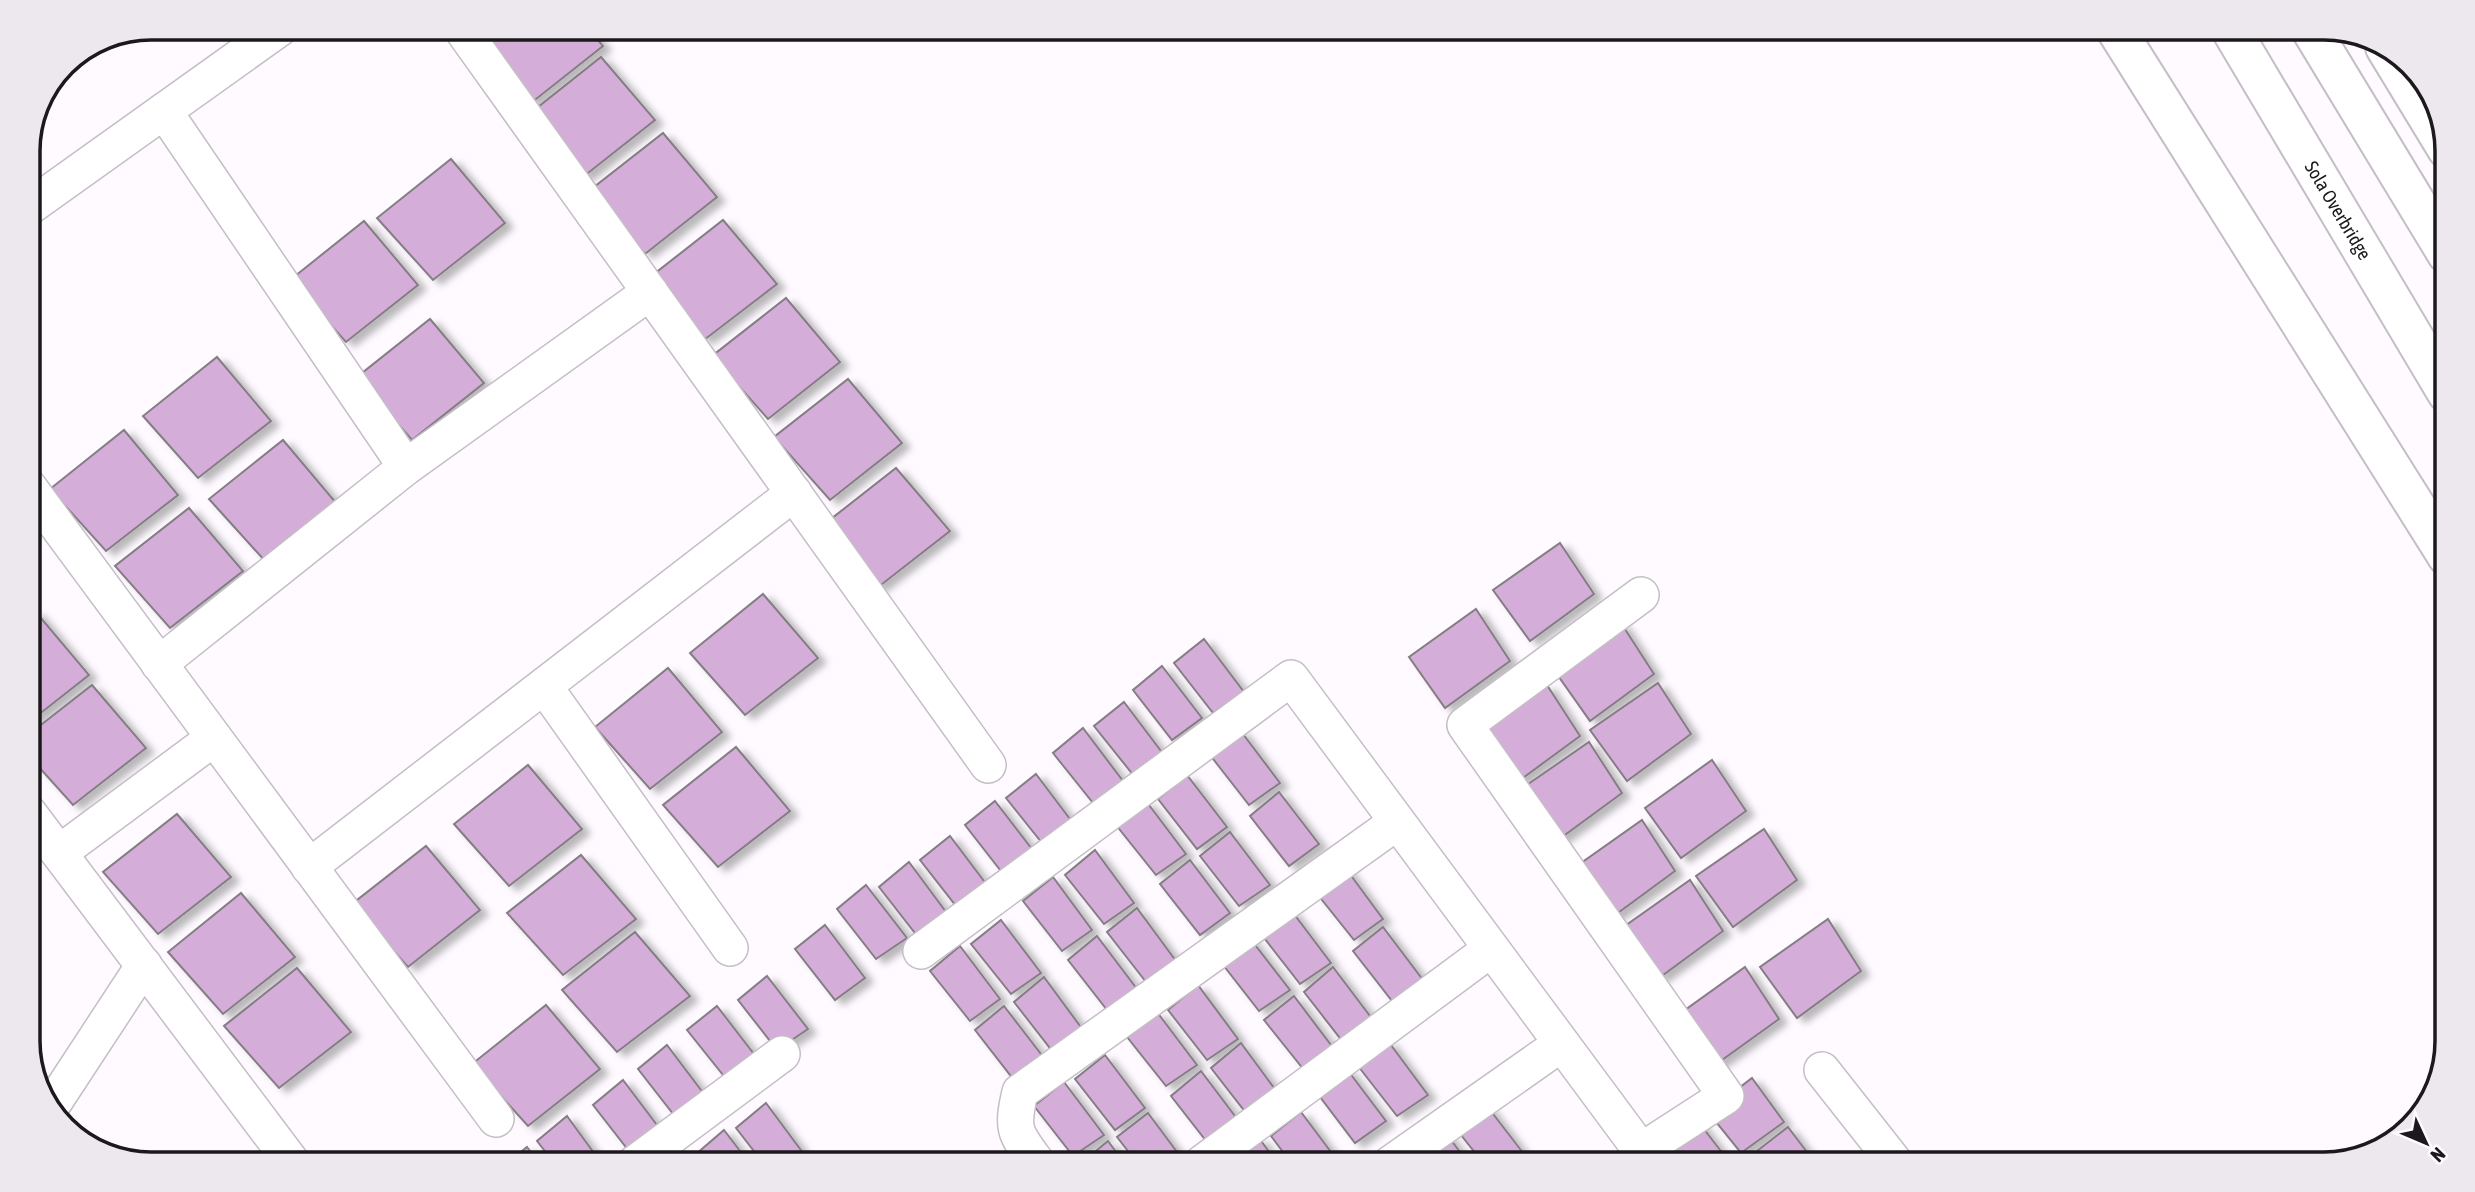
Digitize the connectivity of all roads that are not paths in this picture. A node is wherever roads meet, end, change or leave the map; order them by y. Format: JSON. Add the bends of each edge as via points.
{"nodes":[{"id":1,"x":263,"y":40,"type":"edge"},
{"id":2,"x":470,"y":40,"type":"edge"},
{"id":3,"x":2123,"y":40,"type":"edge"},
{"id":4,"x":2237,"y":40,"type":"edge"},
{"id":5,"x":2317,"y":40,"type":"edge"},
{"id":6,"x":2399,"y":70,"type":"edge"},
{"id":7,"x":164,"y":111,"type":"junction"},
{"id":8,"x":2431,"y":122,"type":"edge"},
{"id":9,"x":40,"y":199,"type":"edge"},
{"id":10,"x":2435,"y":234,"type":"edge"},
{"id":11,"x":650,"y":292,"type":"junction"},
{"id":12,"x":2435,"y":373,"type":"edge"},
{"id":13,"x":406,"y":467,"type":"junction"},
{"id":14,"x":794,"y":493,"type":"junction"},
{"id":15,"x":40,"y":502,"type":"edge"},
{"id":16,"x":2435,"y":537,"type":"edge"},
{"id":17,"x":1641,"y":595,"type":"dead end"},
{"id":18,"x":159,"y":663,"type":"junction"},
{"id":19,"x":544,"y":686,"type":"junction"},
{"id":20,"x":214,"y":738,"type":"junction"},
{"id":21,"x":988,"y":765,"type":"dead end"},
{"id":22,"x":1397,"y":822,"type":"junction"},
{"id":23,"x":40,"y":827,"type":"edge"},
{"id":24,"x":60,"y":853,"type":"junction"},
{"id":25,"x":310,"y":867,"type":"junction"},
{"id":26,"x":730,"y":948,"type":"dead end"},
{"id":27,"x":1491,"y":949,"type":"junction"},
{"id":28,"x":921,"y":951,"type":"dead end"},
{"id":29,"x":144,"y":965,"type":"junction"},
{"id":30,"x":1561,"y":1044,"type":"junction"},
{"id":31,"x":782,"y":1054,"type":"dead end"},
{"id":32,"x":1822,"y":1070,"type":"dead end"},
{"id":33,"x":57,"y":1098,"type":"edge"},
{"id":34,"x":496,"y":1119,"type":"dead end"},
{"id":35,"x":284,"y":1152,"type":"edge"},
{"id":36,"x":650,"y":1152,"type":"edge"},
{"id":37,"x":1029,"y":1152,"type":"edge"},
{"id":38,"x":1217,"y":1152,"type":"edge"},
{"id":39,"x":1407,"y":1152,"type":"edge"},
{"id":40,"x":1642,"y":1152,"type":"edge"},
{"id":41,"x":1654,"y":1152,"type":"edge"},
{"id":42,"x":1887,"y":1152,"type":"edge"}],
"edges":[{"from":1,"to":7,"type":"street"},
{"from":2,"to":11,"type":"street"},
{"from":3,"to":16,"type":"main road"},
{"from":4,"to":12,"type":"main road","name":"Sola Overbridge"},
{"from":5,"to":10,"type":"main road"},
{"from":6,"to":8,"type":"main road"},
{"from":7,"to":9,"type":"street"},
{"from":7,"to":13,"type":"street"},
{"from":11,"to":13,"type":"street"},
{"from":11,"to":14,"type":"street"},
{"from":13,"to":18,"type":"street"},
{"from":14,"to":19,"type":"street"},
{"from":14,"to":21,"type":"street"},
{"from":15,"to":18,"type":"street"},
{"from":17,"to":41,"type":"street","via":[[1465,725],[1726,1096]]},
{"from":18,"to":20,"type":"street"},
{"from":19,"to":25,"type":"street"},
{"from":19,"to":26,"type":"street"},
{"from":20,"to":24,"type":"street"},
{"from":20,"to":25,"type":"street"},
{"from":22,"to":27,"type":"street"},
{"from":22,"to":28,"type":"street","via":[[1290,678]]},
{"from":22,"to":37,"type":"street","via":[[1020,1092],[1013,1121]]},
{"from":23,"to":24,"type":"street"},
{"from":24,"to":29,"type":"street"},
{"from":25,"to":34,"type":"street"},
{"from":27,"to":30,"type":"street"},
{"from":27,"to":38,"type":"street"},
{"from":29,"to":33,"type":"street"},
{"from":29,"to":35,"type":"street"},
{"from":30,"to":39,"type":"street"},
{"from":30,"to":40,"type":"street"},
{"from":31,"to":36,"type":"street"},
{"from":32,"to":42,"type":"street"}]}
